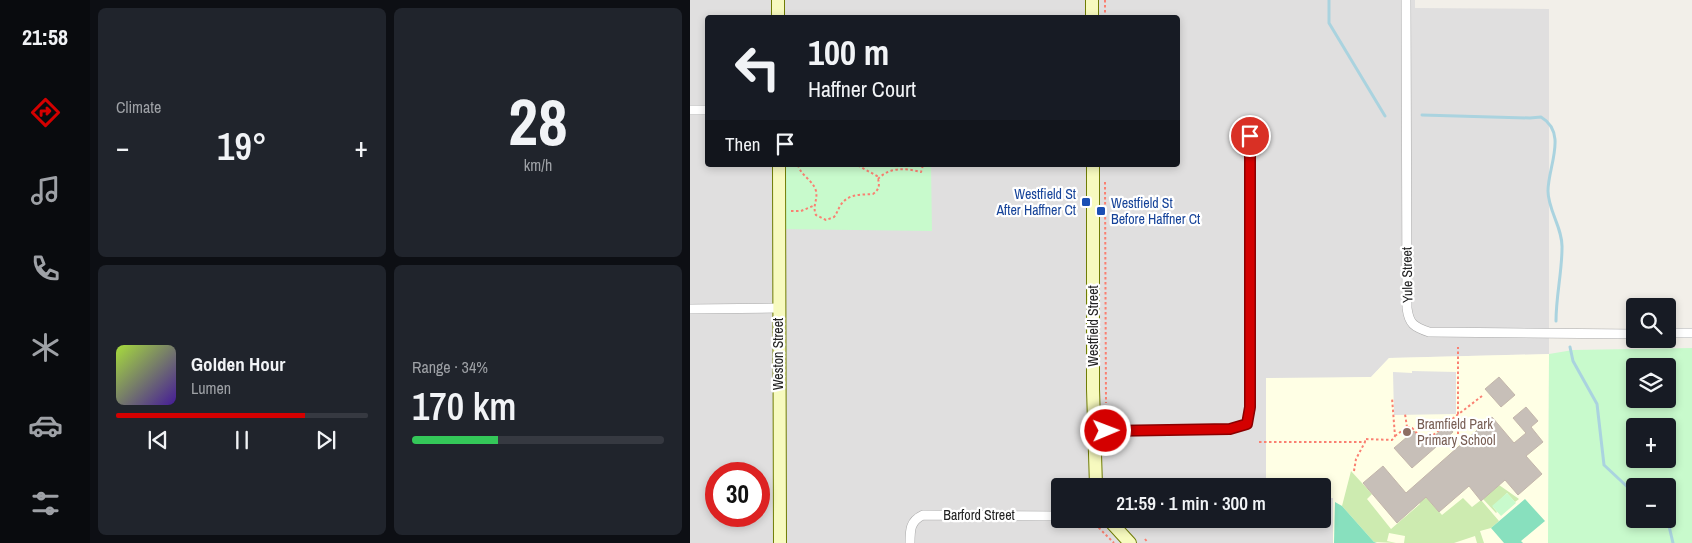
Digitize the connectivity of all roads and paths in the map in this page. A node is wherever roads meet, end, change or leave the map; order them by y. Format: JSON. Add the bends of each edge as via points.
{"nodes":[{"id":1,"x":778,"y":0,"type":"edge"},
{"id":2,"x":1092,"y":0,"type":"edge"},
{"id":3,"x":1105,"y":0,"type":"edge"},
{"id":4,"x":1406,"y":0,"type":"edge"},
{"id":5,"x":778,"y":15,"type":"edge"},
{"id":6,"x":1092,"y":15,"type":"edge"},
{"id":7,"x":1105,"y":15,"type":"edge"},
{"id":8,"x":690,"y":110,"type":"edge"},
{"id":9,"x":705,"y":110,"type":"edge"},
{"id":10,"x":1250,"y":136,"type":"dead end"},
{"id":11,"x":779,"y":167,"type":"edge"},
{"id":12,"x":799,"y":167,"type":"edge"},
{"id":13,"x":860,"y":167,"type":"edge"},
{"id":14,"x":922,"y":167,"type":"edge"},
{"id":15,"x":1093,"y":167,"type":"edge"},
{"id":16,"x":1105,"y":175,"type":"dead end"},
{"id":17,"x":878,"y":179,"type":"junction"},
{"id":18,"x":814,"y":206,"type":"junction"},
{"id":19,"x":786,"y":211,"type":"dead end"},
{"id":20,"x":778,"y":308,"type":"junction"},
{"id":21,"x":690,"y":309,"type":"edge"},
{"id":22,"x":1676,"y":333,"type":"edge"},
{"id":23,"x":1692,"y":333,"type":"edge"},
{"id":24,"x":1626,"y":334,"type":"edge"},
{"id":25,"x":1458,"y":346,"type":"dead end"},
{"id":26,"x":1482,"y":396,"type":"dead end"},
{"id":27,"x":1392,"y":398,"type":"dead end"},
{"id":28,"x":1106,"y":410,"type":"dead end"},
{"id":29,"x":1405,"y":414,"type":"dead end"},
{"id":30,"x":1458,"y":414,"type":"junction"},
{"id":31,"x":1407,"y":427,"type":"junction"},
{"id":32,"x":1094,"y":430,"type":"junction"},
{"id":33,"x":1458,"y":434,"type":"dead end"},
{"id":34,"x":1396,"y":436,"type":"junction"},
{"id":35,"x":1260,"y":442,"type":"dead end"},
{"id":36,"x":1365,"y":442,"type":"junction"},
{"id":37,"x":1354,"y":472,"type":"dead end"},
{"id":38,"x":1096,"y":478,"type":"edge"},
{"id":39,"x":1051,"y":515,"type":"edge"},
{"id":40,"x":1099,"y":528,"type":"edge"},
{"id":41,"x":1116,"y":528,"type":"edge"},
{"id":42,"x":1145,"y":539,"type":"dead end"},
{"id":43,"x":780,"y":543,"type":"edge"},
{"id":44,"x":910,"y":543,"type":"edge"},
{"id":45,"x":1114,"y":543,"type":"edge"},
{"id":46,"x":1130,"y":543,"type":"edge"},
{"id":47,"x":1148,"y":543,"type":"edge"}],
"edges":[{"from":1,"to":5,"type":"street"},
{"from":2,"to":6,"type":"street"},
{"from":3,"to":7,"type":"path"},
{"from":4,"to":24,"type":"street","name":"Yule Street","via":[[1408,319],[1417,328],[1430,332]]},
{"from":8,"to":9,"type":"street"},
{"from":10,"to":32,"type":"street","via":[[1250,407],[1247,424],[1230,429]]},
{"from":11,"to":20,"type":"street","name":"Weston Street"},
{"from":12,"to":18,"type":"path","via":[[816,191]]},
{"from":13,"to":17,"type":"path","via":[[875,174]]},
{"from":14,"to":17,"type":"path","via":[[921,172],[886,172]]},
{"from":15,"to":32,"type":"street","name":"Westfield Street"},
{"from":16,"to":28,"type":"path"},
{"from":17,"to":18,"type":"path","via":[[880,185],[875,192],[849,197],[832,219],[819,218]]},
{"from":18,"to":19,"type":"path","via":[[801,211]]},
{"from":20,"to":21,"type":"street"},
{"from":20,"to":43,"type":"street","name":"Weston Street"},
{"from":22,"to":23,"type":"street"},
{"from":25,"to":30,"type":"path"},
{"from":26,"to":30,"type":"path"},
{"from":27,"to":34,"type":"path"},
{"from":29,"to":31,"type":"path"},
{"from":30,"to":31,"type":"path","via":[[1425,442]]},
{"from":30,"to":33,"type":"path"},
{"from":31,"to":34,"type":"path"},
{"from":32,"to":38,"type":"street","name":"Westfield Street"},
{"from":34,"to":36,"type":"path","via":[[1392,440],[1365,439]]},
{"from":35,"to":36,"type":"path"},
{"from":36,"to":37,"type":"path","via":[[1356,459]]},
{"from":39,"to":44,"type":"street","name":"Barford Street","via":[[929,514],[916,519],[910,530]]},
{"from":40,"to":45,"type":"path"},
{"from":41,"to":46,"type":"street"},
{"from":42,"to":47,"type":"path"}]}
